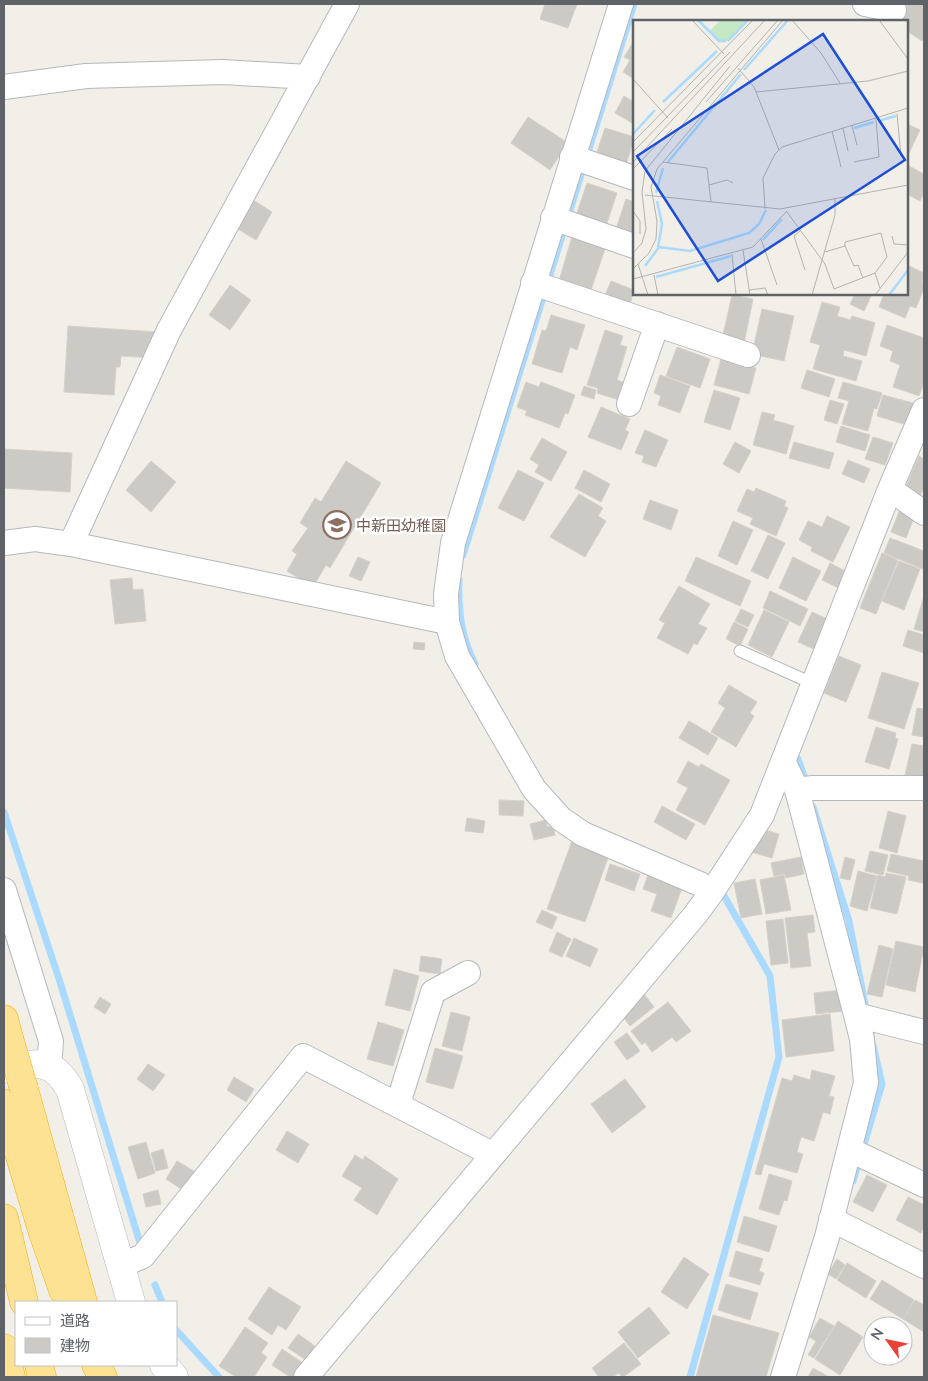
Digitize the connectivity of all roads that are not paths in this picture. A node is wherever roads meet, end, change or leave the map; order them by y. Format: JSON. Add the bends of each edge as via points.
{"nodes":[{"id":1,"x":347,"y":4,"type":"edge"},
{"id":2,"x":865,"y":4,"type":"edge"},
{"id":3,"x":894,"y":10,"type":"dead end"},
{"id":4,"x":626,"y":17,"type":"edge"},
{"id":5,"x":308,"y":77,"type":"junction"},
{"id":6,"x":4,"y":87,"type":"edge"},
{"id":7,"x":580,"y":160,"type":"junction"},
{"id":8,"x":633,"y":178,"type":"edge"},
{"id":9,"x":562,"y":221,"type":"junction"},
{"id":10,"x":633,"y":246,"type":"edge"},
{"id":11,"x":541,"y":286,"type":"junction"},
{"id":12,"x":657,"y":324,"type":"junction"},
{"id":13,"x":748,"y":355,"type":"dead end"},
{"id":14,"x":629,"y":404,"type":"dead end"},
{"id":15,"x":924,"y":410,"type":"edge"},
{"id":16,"x":890,"y":489,"type":"junction"},
{"id":17,"x":924,"y":513,"type":"edge"},
{"id":18,"x":4,"y":543,"type":"edge"},
{"id":19,"x":71,"y":544,"type":"junction"},
{"id":20,"x":447,"y":622,"type":"junction"},
{"id":21,"x":740,"y":651,"type":"dead end"},
{"id":22,"x":814,"y":684,"type":"junction"},
{"id":23,"x":784,"y":762,"type":"junction"},
{"id":24,"x":924,"y":788,"type":"edge"},
{"id":25,"x":804,"y":789,"type":"junction"},
{"id":26,"x":715,"y":888,"type":"junction"},
{"id":27,"x":4,"y":890,"type":"edge"},
{"id":28,"x":468,"y":973,"type":"dead end"},
{"id":29,"x":864,"y":1017,"type":"junction"},
{"id":30,"x":6,"y":1028,"type":"edge"},
{"id":31,"x":924,"y":1032,"type":"edge"},
{"id":32,"x":49,"y":1066,"type":"junction"},
{"id":33,"x":12,"y":1087,"type":"edge"},
{"id":34,"x":398,"y":1104,"type":"junction"},
{"id":35,"x":492,"y":1154,"type":"junction"},
{"id":36,"x":857,"y":1154,"type":"junction"},
{"id":37,"x":924,"y":1185,"type":"edge"},
{"id":38,"x":4,"y":1218,"type":"edge"},
{"id":39,"x":838,"y":1222,"type":"junction"},
{"id":40,"x":120,"y":1266,"type":"junction"},
{"id":41,"x":924,"y":1266,"type":"edge"},
{"id":42,"x":24,"y":1301,"type":"edge"},
{"id":43,"x":68,"y":1301,"type":"edge"},
{"id":44,"x":83,"y":1301,"type":"edge"},
{"id":45,"x":131,"y":1301,"type":"edge"},
{"id":46,"x":4,"y":1348,"type":"edge"},
{"id":47,"x":97,"y":1366,"type":"edge"},
{"id":48,"x":165,"y":1366,"type":"edge"},
{"id":49,"x":11,"y":1377,"type":"edge"},
{"id":50,"x":103,"y":1377,"type":"edge"},
{"id":51,"x":174,"y":1377,"type":"edge"},
{"id":52,"x":306,"y":1377,"type":"edge"},
{"id":53,"x":783,"y":1377,"type":"edge"}],
"edges":[{"from":1,"to":5,"type":"street"},
{"from":2,"to":3,"type":"street"},
{"from":4,"to":7,"type":"street"},
{"from":5,"to":6,"type":"street","via":[[223,72],[95,76]]},
{"from":5,"to":19,"type":"street","via":[[169,330]]},
{"from":7,"to":8,"type":"street"},
{"from":7,"to":9,"type":"street"},
{"from":9,"to":10,"type":"street"},
{"from":9,"to":11,"type":"street"},
{"from":11,"to":12,"type":"street"},
{"from":11,"to":20,"type":"street","via":[[453,543],[447,585]]},
{"from":12,"to":13,"type":"street"},
{"from":12,"to":14,"type":"street"},
{"from":15,"to":16,"type":"street"},
{"from":16,"to":17,"type":"street"},
{"from":16,"to":22,"type":"street"},
{"from":18,"to":19,"type":"street","via":[[35,539]]},
{"from":19,"to":20,"type":"street"},
{"from":20,"to":26,"type":"street","via":[[457,656],[534,790],[551,810],[583,834]]},
{"from":21,"to":22,"type":"lane"},
{"from":22,"to":23,"type":"street"},
{"from":23,"to":25,"type":"street"},
{"from":23,"to":26,"type":"street","via":[[762,814]]},
{"from":24,"to":25,"type":"street"},
{"from":25,"to":29,"type":"street"},
{"from":26,"to":35,"type":"street"},
{"from":27,"to":32,"type":"street","via":[[51,1040]]},
{"from":28,"to":34,"type":"street","via":[[433,992]]},
{"from":29,"to":31,"type":"street"},
{"from":29,"to":36,"type":"street","via":[[866,1083]]},
{"from":30,"to":33,"type":"highway","bridge":true},
{"from":32,"to":33,"type":"street","via":[[29,1064]]},
{"from":32,"to":40,"type":"street","via":[[58,1071],[70,1089]]},
{"from":33,"to":43,"type":"highway","via":[[43,1234]]},
{"from":33,"to":44,"type":"highway"},
{"from":34,"to":35,"type":"street"},
{"from":34,"to":40,"type":"street","via":[[304,1056],[143,1256]]},
{"from":35,"to":52,"type":"street"},
{"from":36,"to":37,"type":"street"},
{"from":36,"to":39,"type":"street"},
{"from":38,"to":42,"type":"highway"},
{"from":39,"to":41,"type":"street"},
{"from":39,"to":53,"type":"street"},
{"from":40,"to":45,"type":"street"},
{"from":46,"to":49,"type":"highway"},
{"from":47,"to":50,"type":"highway"},
{"from":48,"to":51,"type":"street"}]}
